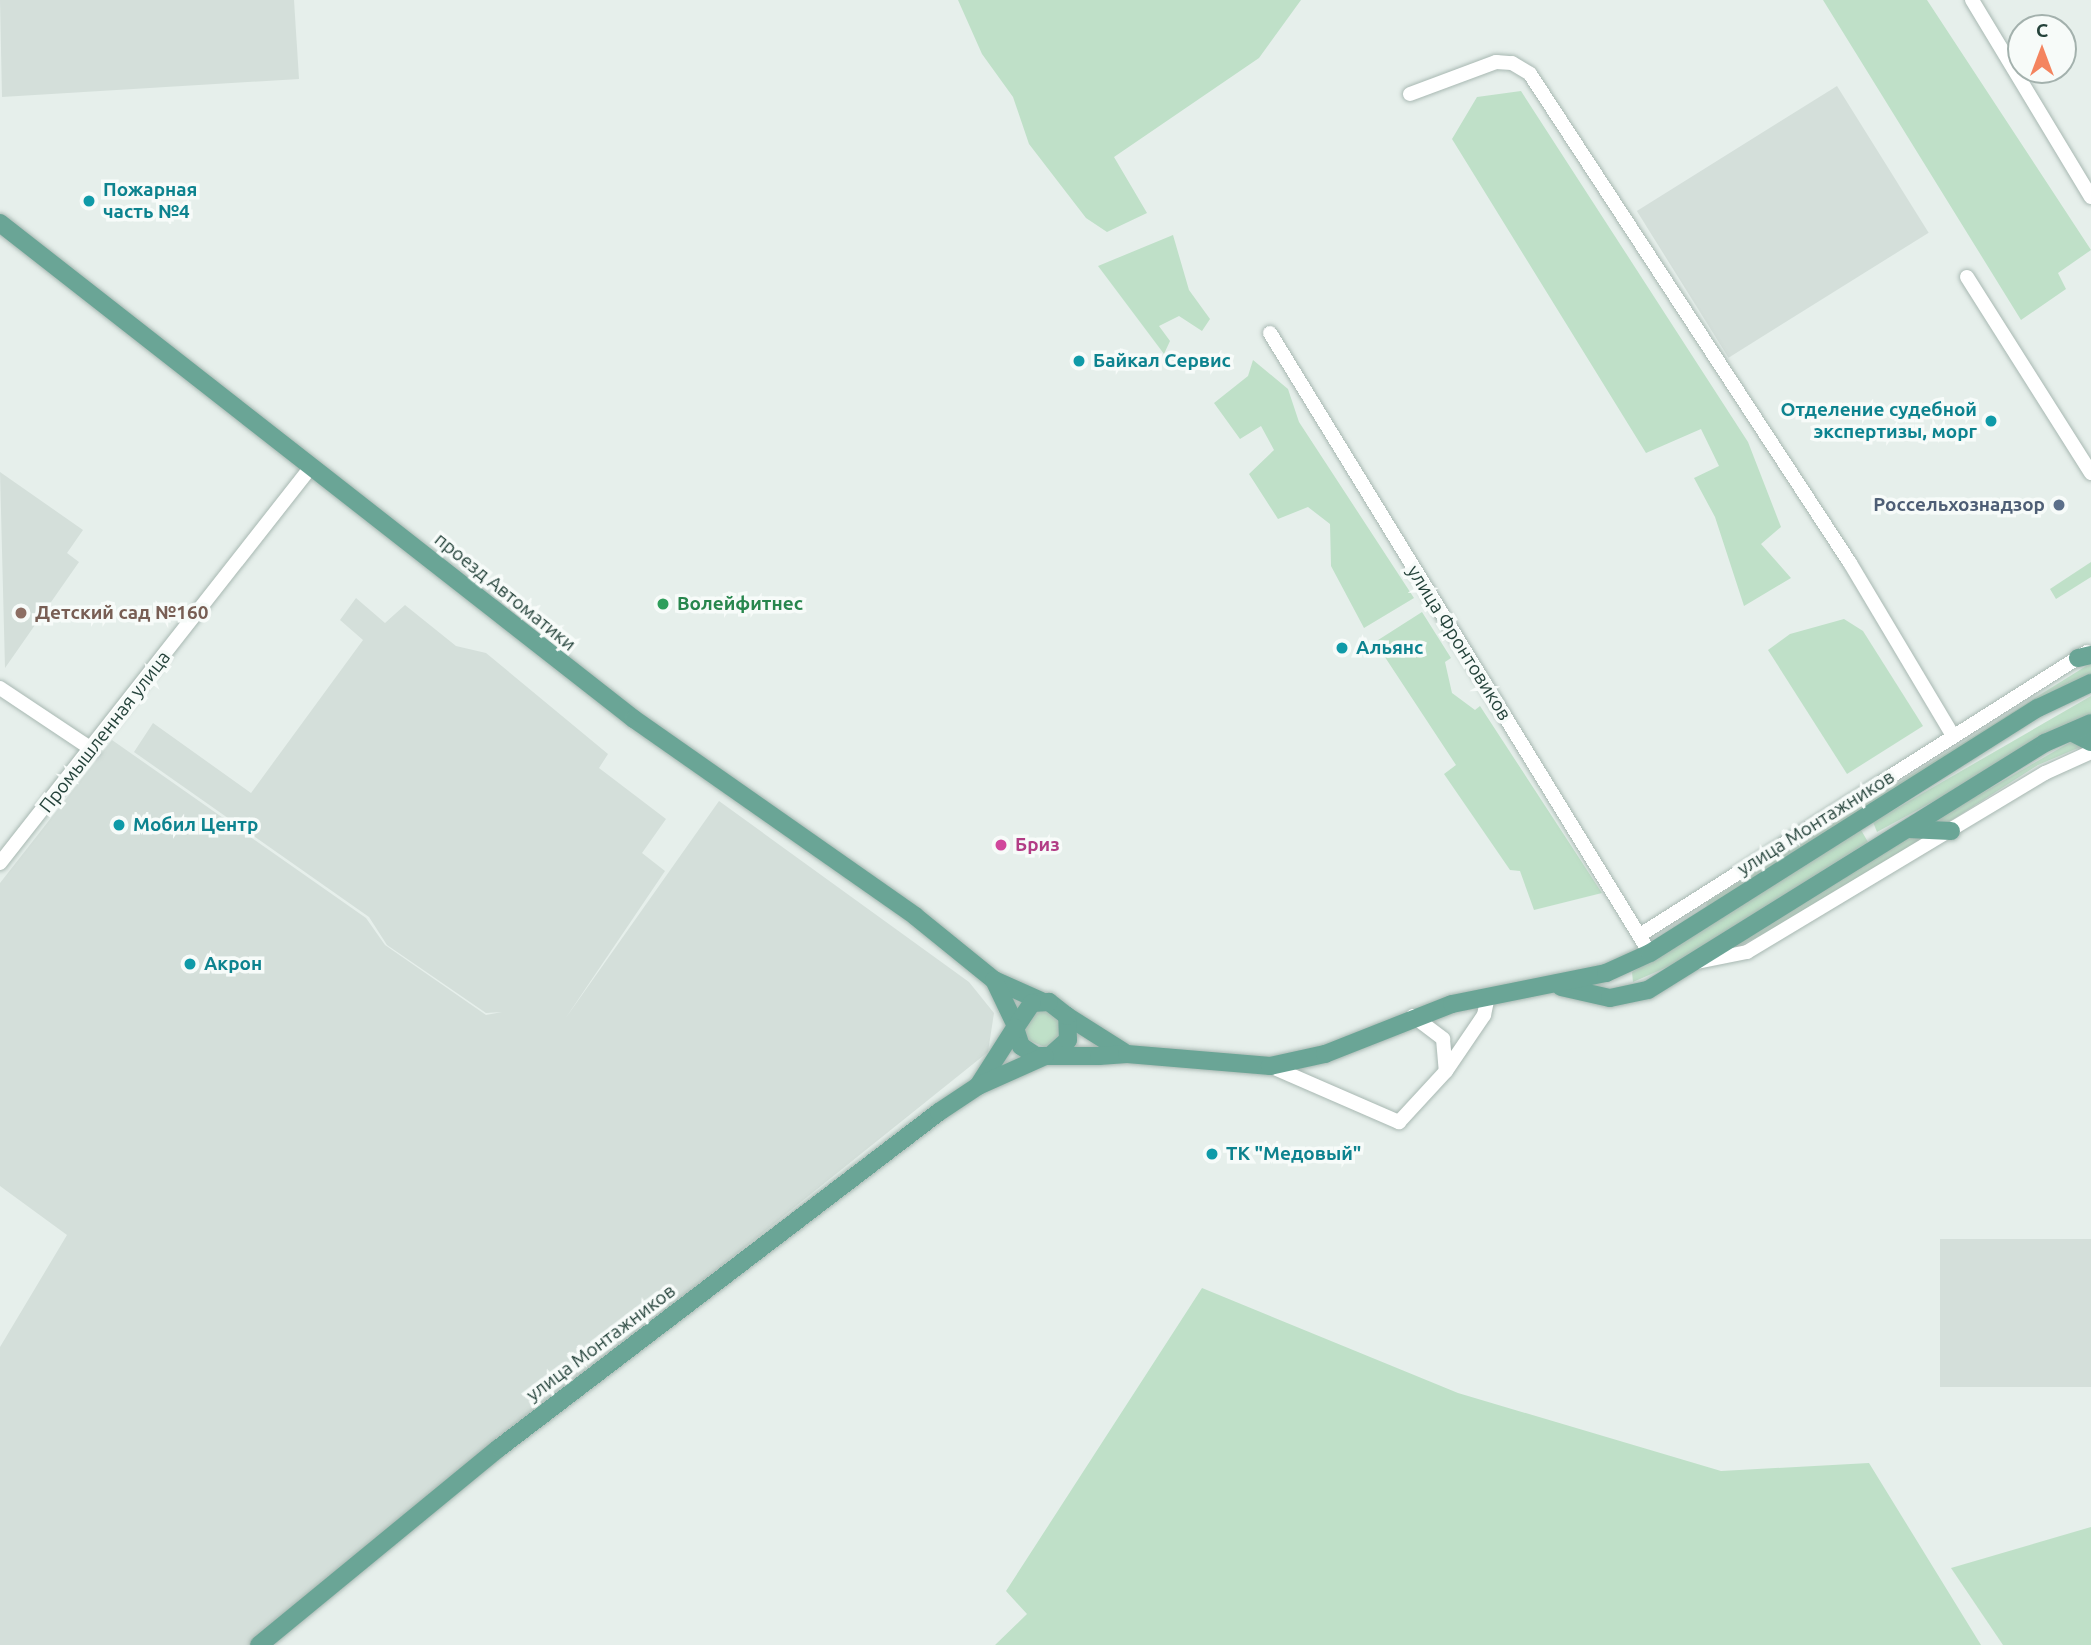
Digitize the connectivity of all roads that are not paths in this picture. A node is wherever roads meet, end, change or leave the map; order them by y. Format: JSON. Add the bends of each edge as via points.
{"nodes":[{"id":1,"x":1972,"y":0,"type":"edge"},
{"id":2,"x":1410,"y":94,"type":"dead end"},
{"id":3,"x":2091,"y":197,"type":"edge"},
{"id":4,"x":0,"y":223,"type":"edge"},
{"id":5,"x":1967,"y":276,"type":"dead end"},
{"id":6,"x":1270,"y":333,"type":"dead end"},
{"id":7,"x":311,"y":467,"type":"junction"},
{"id":8,"x":2091,"y":473,"type":"edge"},
{"id":9,"x":2087,"y":654,"type":"edge"},
{"id":10,"x":2091,"y":683,"type":"edge"},
{"id":11,"x":0,"y":688,"type":"edge"},
{"id":12,"x":2091,"y":723,"type":"edge"},
{"id":13,"x":2071,"y":732,"type":"junction"},
{"id":14,"x":1953,"y":736,"type":"junction"},
{"id":15,"x":2091,"y":742,"type":"edge"},
{"id":16,"x":93,"y":750,"type":"junction"},
{"id":17,"x":2091,"y":752,"type":"edge"},
{"id":18,"x":1867,"y":816,"type":"junction"},
{"id":19,"x":1908,"y":829,"type":"junction"},
{"id":20,"x":1951,"y":831,"type":"junction"},
{"id":21,"x":1883,"y":844,"type":"junction"},
{"id":22,"x":0,"y":863,"type":"edge"},
{"id":23,"x":1694,"y":902,"type":"junction"},
{"id":24,"x":1691,"y":927,"type":"junction"},
{"id":25,"x":1640,"y":935,"type":"junction"},
{"id":26,"x":1650,"y":953,"type":"junction"},
{"id":27,"x":1697,"y":962,"type":"junction"},
{"id":28,"x":1629,"y":964,"type":"junction"},
{"id":29,"x":994,"y":980,"type":"junction"},
{"id":30,"x":1557,"y":986,"type":"junction"},
{"id":31,"x":1641,"y":993,"type":"junction"},
{"id":32,"x":1488,"y":996,"type":"junction"},
{"id":33,"x":1041,"y":1001,"type":"junction"},
{"id":34,"x":1067,"y":1016,"type":"junction"},
{"id":35,"x":1413,"y":1016,"type":"junction"},
{"id":36,"x":1015,"y":1026,"type":"junction"},
{"id":37,"x":1127,"y":1054,"type":"junction"},
{"id":38,"x":1048,"y":1056,"type":"junction"},
{"id":39,"x":1270,"y":1066,"type":"junction"},
{"id":40,"x":1446,"y":1071,"type":"junction"},
{"id":41,"x":978,"y":1086,"type":"junction"},
{"id":42,"x":259,"y":1645,"type":"edge"}],
"edges":[{"from":1,"to":3,"type":"street"},
{"from":2,"to":14,"type":"street","via":[[1496,62],[1513,63],[1530,74],[1850,563]]},
{"from":4,"to":7,"type":"main road","name":"проезд Автоматики"},
{"from":5,"to":8,"type":"street"},
{"from":6,"to":25,"type":"street","name":"улица Фронтовиков"},
{"from":7,"to":16,"type":"street","name":"Промышленная улица"},
{"from":7,"to":29,"type":"main road","name":"проезд Автоматики","via":[[584,682],[915,916]]},
{"from":9,"to":14,"type":"street"},
{"from":10,"to":18,"type":"main road","name":"улица Монтажников","via":[[2038,708]]},
{"from":11,"to":16,"type":"street"},
{"from":12,"to":13,"type":"main road","name":"улица Монтажников"},
{"from":13,"to":15,"type":"main road"},
{"from":13,"to":19,"type":"main road","name":"улица Монтажников"},
{"from":14,"to":23,"type":"street"},
{"from":16,"to":22,"type":"street","name":"Промышленная улица"},
{"from":17,"to":20,"type":"street"},
{"from":18,"to":21,"type":"main road","via":[[1870,832]]},
{"from":18,"to":24,"type":"main road","name":"улица Монтажников"},
{"from":19,"to":20,"type":"main road"},
{"from":19,"to":21,"type":"main road","name":"улица Монтажников"},
{"from":20,"to":27,"type":"street","via":[[1747,953]]},
{"from":21,"to":27,"type":"main road","name":"улица Монтажников"},
{"from":23,"to":24,"type":"street"},
{"from":23,"to":25,"type":"street"},
{"from":24,"to":26,"type":"main road","name":"улица Монтажников"},
{"from":25,"to":26,"type":"street","name":"улица Фронтовиков"},
{"from":26,"to":28,"type":"main road","name":"улица Монтажников"},
{"from":27,"to":31,"type":"main road","name":"улица Монтажников"},
{"from":28,"to":30,"type":"main road","name":"улица Монтажников"},
{"from":28,"to":31,"type":"main road","via":[[1628,980]]},
{"from":29,"to":33,"type":"main road","name":"проезд Автоматики"},
{"from":29,"to":36,"type":"main road","name":"проезд Автоматики"},
{"from":30,"to":31,"type":"main road","name":"улица Монтажников","via":[[1610,998]]},
{"from":30,"to":32,"type":"main road","name":"улица Монтажников"},
{"from":32,"to":35,"type":"main road","name":"улица Монтажников"},
{"from":32,"to":40,"type":"street","via":[[1484,1015]]},
{"from":33,"to":34,"type":"main road"},
{"from":33,"to":36,"type":"main road","via":[[1024,1008]]},
{"from":34,"to":37,"type":"main road","name":"улица Монтажников"},
{"from":34,"to":38,"type":"main road","via":[[1068,1040]]},
{"from":35,"to":39,"type":"main road","name":"улица Монтажников","via":[[1325,1054]]},
{"from":35,"to":40,"type":"street","via":[[1443,1039]]},
{"from":36,"to":38,"type":"main road","via":[[1027,1052]]},
{"from":36,"to":41,"type":"main road","name":"улица Монтажников"},
{"from":37,"to":38,"type":"main road","name":"улица Монтажников"},
{"from":37,"to":39,"type":"main road","name":"улица Монтажников"},
{"from":38,"to":41,"type":"main road","name":"улица Монтажников"},
{"from":39,"to":40,"type":"street","via":[[1399,1122]]},
{"from":41,"to":42,"type":"main road","name":"улица Монтажников","via":[[499,1448]]}]}
